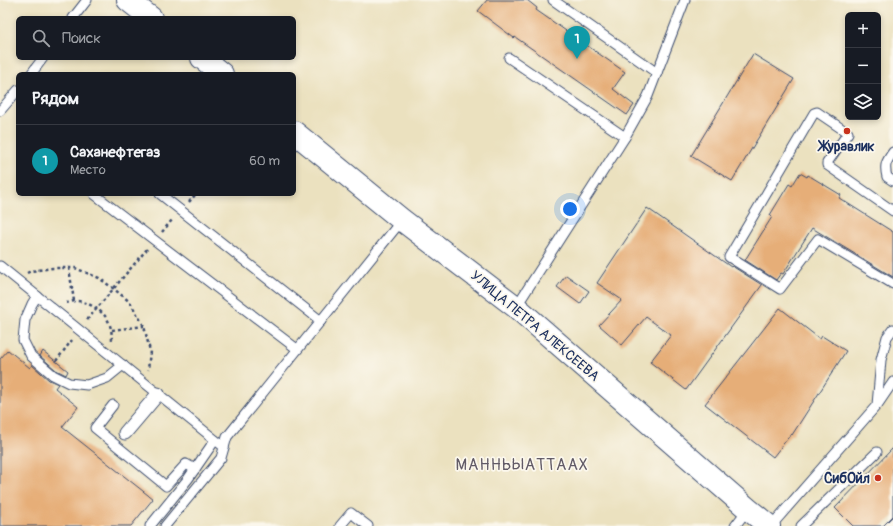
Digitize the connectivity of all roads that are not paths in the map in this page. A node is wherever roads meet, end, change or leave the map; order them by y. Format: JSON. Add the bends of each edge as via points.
{"nodes":[{"id":1,"x":87,"y":0,"type":"edge"},
{"id":2,"x":128,"y":0,"type":"edge"},
{"id":3,"x":553,"y":0,"type":"edge"},
{"id":4,"x":686,"y":0,"type":"edge"},
{"id":5,"x":75,"y":16,"type":"edge"},
{"id":6,"x":148,"y":16,"type":"edge"},
{"id":7,"x":509,"y":58,"type":"dead end"},
{"id":8,"x":42,"y":60,"type":"edge"},
{"id":9,"x":204,"y":60,"type":"edge"},
{"id":10,"x":32,"y":72,"type":"edge"},
{"id":11,"x":220,"y":72,"type":"edge"},
{"id":12,"x":657,"y":73,"type":"junction"},
{"id":13,"x":16,"y":92,"type":"edge"},
{"id":14,"x":0,"y":111,"type":"edge"},
{"id":15,"x":296,"y":134,"type":"edge"},
{"id":16,"x":625,"y":137,"type":"junction"},
{"id":17,"x":893,"y":152,"type":"edge"},
{"id":18,"x":893,"y":181,"type":"edge"},
{"id":19,"x":97,"y":196,"type":"edge"},
{"id":20,"x":163,"y":196,"type":"edge"},
{"id":21,"x":893,"y":211,"type":"edge"},
{"id":22,"x":402,"y":220,"type":"junction"},
{"id":23,"x":0,"y":266,"type":"edge"},
{"id":24,"x":893,"y":284,"type":"edge"},
{"id":25,"x":37,"y":296,"type":"junction"},
{"id":26,"x":516,"y":307,"type":"junction"},
{"id":27,"x":321,"y":321,"type":"junction"},
{"id":28,"x":893,"y":329,"type":"edge"},
{"id":29,"x":296,"y":349,"type":"junction"},
{"id":30,"x":123,"y":365,"type":"junction"},
{"id":31,"x":893,"y":382,"type":"edge"},
{"id":32,"x":158,"y":394,"type":"junction"},
{"id":33,"x":113,"y":405,"type":"dead end"},
{"id":34,"x":877,"y":405,"type":"junction"},
{"id":35,"x":125,"y":433,"type":"dead end"},
{"id":36,"x":215,"y":440,"type":"junction"},
{"id":37,"x":224,"y":447,"type":"junction"},
{"id":38,"x":877,"y":452,"type":"dead end"},
{"id":39,"x":195,"y":469,"type":"junction"},
{"id":40,"x":748,"y":509,"type":"junction"},
{"id":41,"x":150,"y":526,"type":"edge"},
{"id":42,"x":165,"y":526,"type":"edge"},
{"id":43,"x":340,"y":526,"type":"edge"},
{"id":44,"x":368,"y":526,"type":"edge"},
{"id":45,"x":735,"y":526,"type":"edge"},
{"id":46,"x":770,"y":526,"type":"edge"},
{"id":47,"x":801,"y":526,"type":"edge"}],
"edges":[{"from":1,"to":5,"type":"lane"},
{"from":2,"to":6,"type":"street"},
{"from":3,"to":12,"type":"lane"},
{"from":4,"to":12,"type":"lane"},
{"from":7,"to":16,"type":"lane"},
{"from":8,"to":10,"type":"lane"},
{"from":9,"to":11,"type":"street"},
{"from":12,"to":16,"type":"lane","via":[[648,96]]},
{"from":13,"to":14,"type":"lane"},
{"from":15,"to":22,"type":"street","name":"УЛИЦА ПЕТРА АЛЕКСЕЕВА"},
{"from":16,"to":26,"type":"lane"},
{"from":17,"to":18,"type":"lane","via":[[885,168],[887,177]]},
{"from":19,"to":29,"type":"lane"},
{"from":20,"to":27,"type":"lane"},
{"from":21,"to":24,"type":"lane","via":[[828,165],[848,133],[815,112],[729,257],[780,289],[818,239]]},
{"from":22,"to":26,"type":"street","name":"УЛИЦА ПЕТРА АЛЕКСЕЕВА"},
{"from":22,"to":27,"type":"lane"},
{"from":23,"to":25,"type":"lane"},
{"from":25,"to":30,"type":"lane"},
{"from":25,"to":30,"type":"lane","via":[[25,320],[23,340],[31,356],[53,375],[69,383],[87,385],[107,378]]},
{"from":26,"to":40,"type":"street","name":"УЛИЦА ПЕТРА АЛЕКСЕЕВА"},
{"from":27,"to":29,"type":"lane"},
{"from":28,"to":34,"type":"lane","via":[[887,337],[881,360]]},
{"from":29,"to":37,"type":"lane","via":[[226,437]]},
{"from":30,"to":32,"type":"lane"},
{"from":31,"to":34,"type":"lane"},
{"from":32,"to":35,"type":"street"},
{"from":32,"to":36,"type":"lane"},
{"from":33,"to":39,"type":"lane","via":[[95,428],[166,486],[186,464]]},
{"from":34,"to":46,"type":"lane"},
{"from":36,"to":37,"type":"lane"},
{"from":36,"to":39,"type":"lane"},
{"from":37,"to":42,"type":"lane","via":[[221,458]]},
{"from":38,"to":47,"type":"lane"},
{"from":39,"to":41,"type":"lane"},
{"from":40,"to":45,"type":"lane"},
{"from":40,"to":46,"type":"street","name":"УЛИЦА ПЕТРА АЛЕКСЕЕВА"},
{"from":43,"to":44,"type":"lane","via":[[351,513]]}]}
